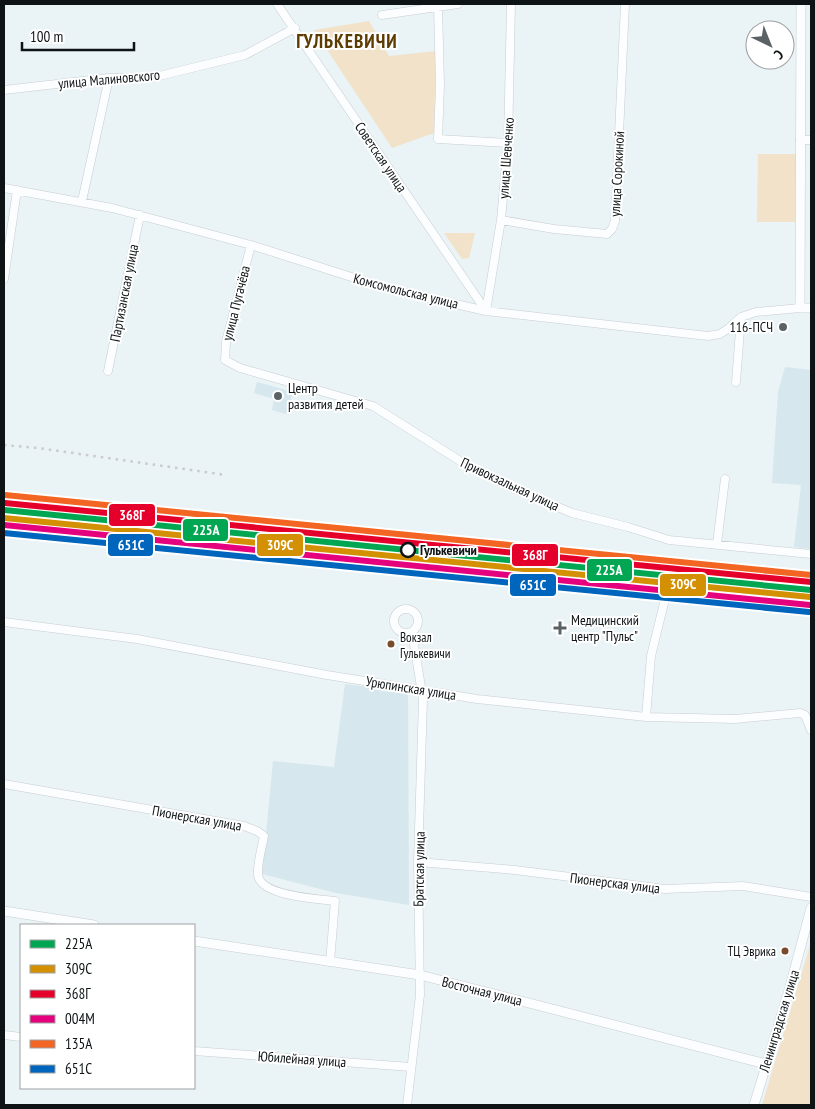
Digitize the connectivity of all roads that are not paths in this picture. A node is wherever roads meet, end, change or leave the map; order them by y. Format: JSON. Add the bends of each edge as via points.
{"nodes":[{"id":1,"x":277,"y":4,"type":"edge"},
{"id":2,"x":458,"y":4,"type":"edge"},
{"id":3,"x":511,"y":4,"type":"edge"},
{"id":4,"x":625,"y":4,"type":"edge"},
{"id":5,"x":801,"y":4,"type":"edge"},
{"id":6,"x":438,"y":6,"type":"junction"},
{"id":7,"x":382,"y":15,"type":"dead end"},
{"id":8,"x":295,"y":28,"type":"junction"},
{"id":9,"x":109,"y":78,"type":"junction"},
{"id":10,"x":4,"y":90,"type":"edge"},
{"id":11,"x":800,"y":140,"type":"junction"},
{"id":12,"x":811,"y":140,"type":"edge"},
{"id":13,"x":508,"y":144,"type":"junction"},
{"id":14,"x":4,"y":188,"type":"edge"},
{"id":15,"x":18,"y":190,"type":"junction"},
{"id":16,"x":82,"y":201,"type":"junction"},
{"id":17,"x":140,"y":215,"type":"junction"},
{"id":18,"x":501,"y":220,"type":"junction"},
{"id":19,"x":251,"y":245,"type":"junction"},
{"id":20,"x":4,"y":279,"type":"edge"},
{"id":21,"x":800,"y":308,"type":"junction"},
{"id":22,"x":811,"y":308,"type":"edge"},
{"id":23,"x":486,"y":311,"type":"junction"},
{"id":24,"x":741,"y":317,"type":"junction"},
{"id":25,"x":225,"y":360,"type":"joint"},
{"id":26,"x":108,"y":371,"type":"dead end"},
{"id":27,"x":736,"y":382,"type":"dead end"},
{"id":28,"x":725,"y":479,"type":"dead end"},
{"id":29,"x":716,"y":544,"type":"junction"},
{"id":30,"x":811,"y":554,"type":"edge"},
{"id":31,"x":665,"y":599,"type":"dead end"},
{"id":32,"x":4,"y":622,"type":"edge"},
{"id":33,"x":412,"y":632,"type":"dead end"},
{"id":34,"x":422,"y":689,"type":"junction"},
{"id":35,"x":646,"y":716,"type":"junction"},
{"id":36,"x":811,"y":730,"type":"edge"},
{"id":37,"x":4,"y":784,"type":"edge"},
{"id":38,"x":418,"y":862,"type":"junction"},
{"id":39,"x":811,"y":897,"type":"edge"},
{"id":40,"x":811,"y":908,"type":"edge"},
{"id":41,"x":4,"y":911,"type":"edge"},
{"id":42,"x":88,"y":924,"type":"edge"},
{"id":43,"x":195,"y":941,"type":"edge"},
{"id":44,"x":330,"y":962,"type":"junction"},
{"id":45,"x":420,"y":975,"type":"junction"},
{"id":46,"x":4,"y":1035,"type":"edge"},
{"id":47,"x":20,"y":1037,"type":"edge"},
{"id":48,"x":195,"y":1051,"type":"edge"},
{"id":49,"x":766,"y":1064,"type":"junction"},
{"id":50,"x":411,"y":1067,"type":"junction"},
{"id":51,"x":407,"y":1105,"type":"edge"},
{"id":52,"x":754,"y":1105,"type":"edge"}],
"edges":[{"from":1,"to":8,"type":"street","name":"Советская улица"},
{"from":2,"to":6,"type":"street"},
{"from":3,"to":13,"type":"street","name":"улица Шевченко"},
{"from":4,"to":18,"type":"street","name":"улица Сорокиной","via":[[615,221],[612,229],[607,234]]},
{"from":5,"to":11,"type":"street"},
{"from":6,"to":7,"type":"street"},
{"from":6,"to":13,"type":"street","via":[[438,139]]},
{"from":8,"to":9,"type":"street","name":"улица Малиновского","via":[[245,55],[155,77]]},
{"from":8,"to":23,"type":"street","name":"Советская улица"},
{"from":9,"to":10,"type":"street","name":"улица Малиновского"},
{"from":9,"to":16,"type":"street"},
{"from":11,"to":12,"type":"street"},
{"from":11,"to":21,"type":"street"},
{"from":13,"to":18,"type":"street","name":"улица Шевченко"},
{"from":14,"to":15,"type":"street","name":"Комсомольская улица"},
{"from":15,"to":16,"type":"street","name":"Комсомольская улица"},
{"from":15,"to":20,"type":"street"},
{"from":16,"to":17,"type":"street","name":"Комсомольская улица"},
{"from":17,"to":19,"type":"street","name":"Комсомольская улица"},
{"from":17,"to":26,"type":"street","name":"Партизанская улица"},
{"from":18,"to":23,"type":"street","name":"улица Шевченко"},
{"from":19,"to":23,"type":"street","name":"Комсомольская улица","via":[[386,288]]},
{"from":19,"to":25,"type":"street","name":"улица Пугачёва","via":[[226,342]]},
{"from":21,"to":22,"type":"street","name":"Комсомольская улица"},
{"from":21,"to":24,"type":"street","name":"Комсомольская улица","via":[[762,310]]},
{"from":23,"to":24,"type":"street","name":"Комсомольская улица","via":[[708,336],[720,334]]},
{"from":24,"to":27,"type":"street"},
{"from":25,"to":29,"type":"street","name":"Привокзальная улица","via":[[240,368],[373,406],[468,466],[572,513],[669,540]]},
{"from":28,"to":29,"type":"street"},
{"from":29,"to":30,"type":"street","name":"Привокзальная улица"},
{"from":31,"to":35,"type":"street","via":[[651,656]]},
{"from":32,"to":34,"type":"street","name":"Урюпинская улица","via":[[138,639],[327,675]]},
{"from":33,"to":34,"type":"street","name":"Братская улица"},
{"from":34,"to":35,"type":"street","name":"Урюпинская улица","via":[[477,699]]},
{"from":34,"to":38,"type":"street","name":"Братская улица"},
{"from":35,"to":36,"type":"street","name":"Урюпинская улица","via":[[735,719],[800,713],[805,715]]},
{"from":37,"to":44,"type":"street","name":"Пионерская улица","via":[[258,831],[264,836],[258,876],[262,885],[274,892],[335,901]]},
{"from":38,"to":39,"type":"street","name":"Пионерская улица","via":[[515,870],[665,889],[743,886]]},
{"from":38,"to":45,"type":"street","name":"Братская улица"},
{"from":40,"to":49,"type":"street","name":"Ленинградская улица"},
{"from":41,"to":42,"type":"street"},
{"from":43,"to":44,"type":"street","name":"Восточная улица"},
{"from":44,"to":45,"type":"street","name":"Восточная улица"},
{"from":45,"to":49,"type":"street","name":"Восточная улица"},
{"from":45,"to":50,"type":"street","name":"Братская улица"},
{"from":46,"to":47,"type":"street"},
{"from":48,"to":50,"type":"street","name":"Юбилейная улица"},
{"from":49,"to":52,"type":"street","name":"Ленинградская улица"},
{"from":50,"to":51,"type":"street","name":"Братская улица"}]}
